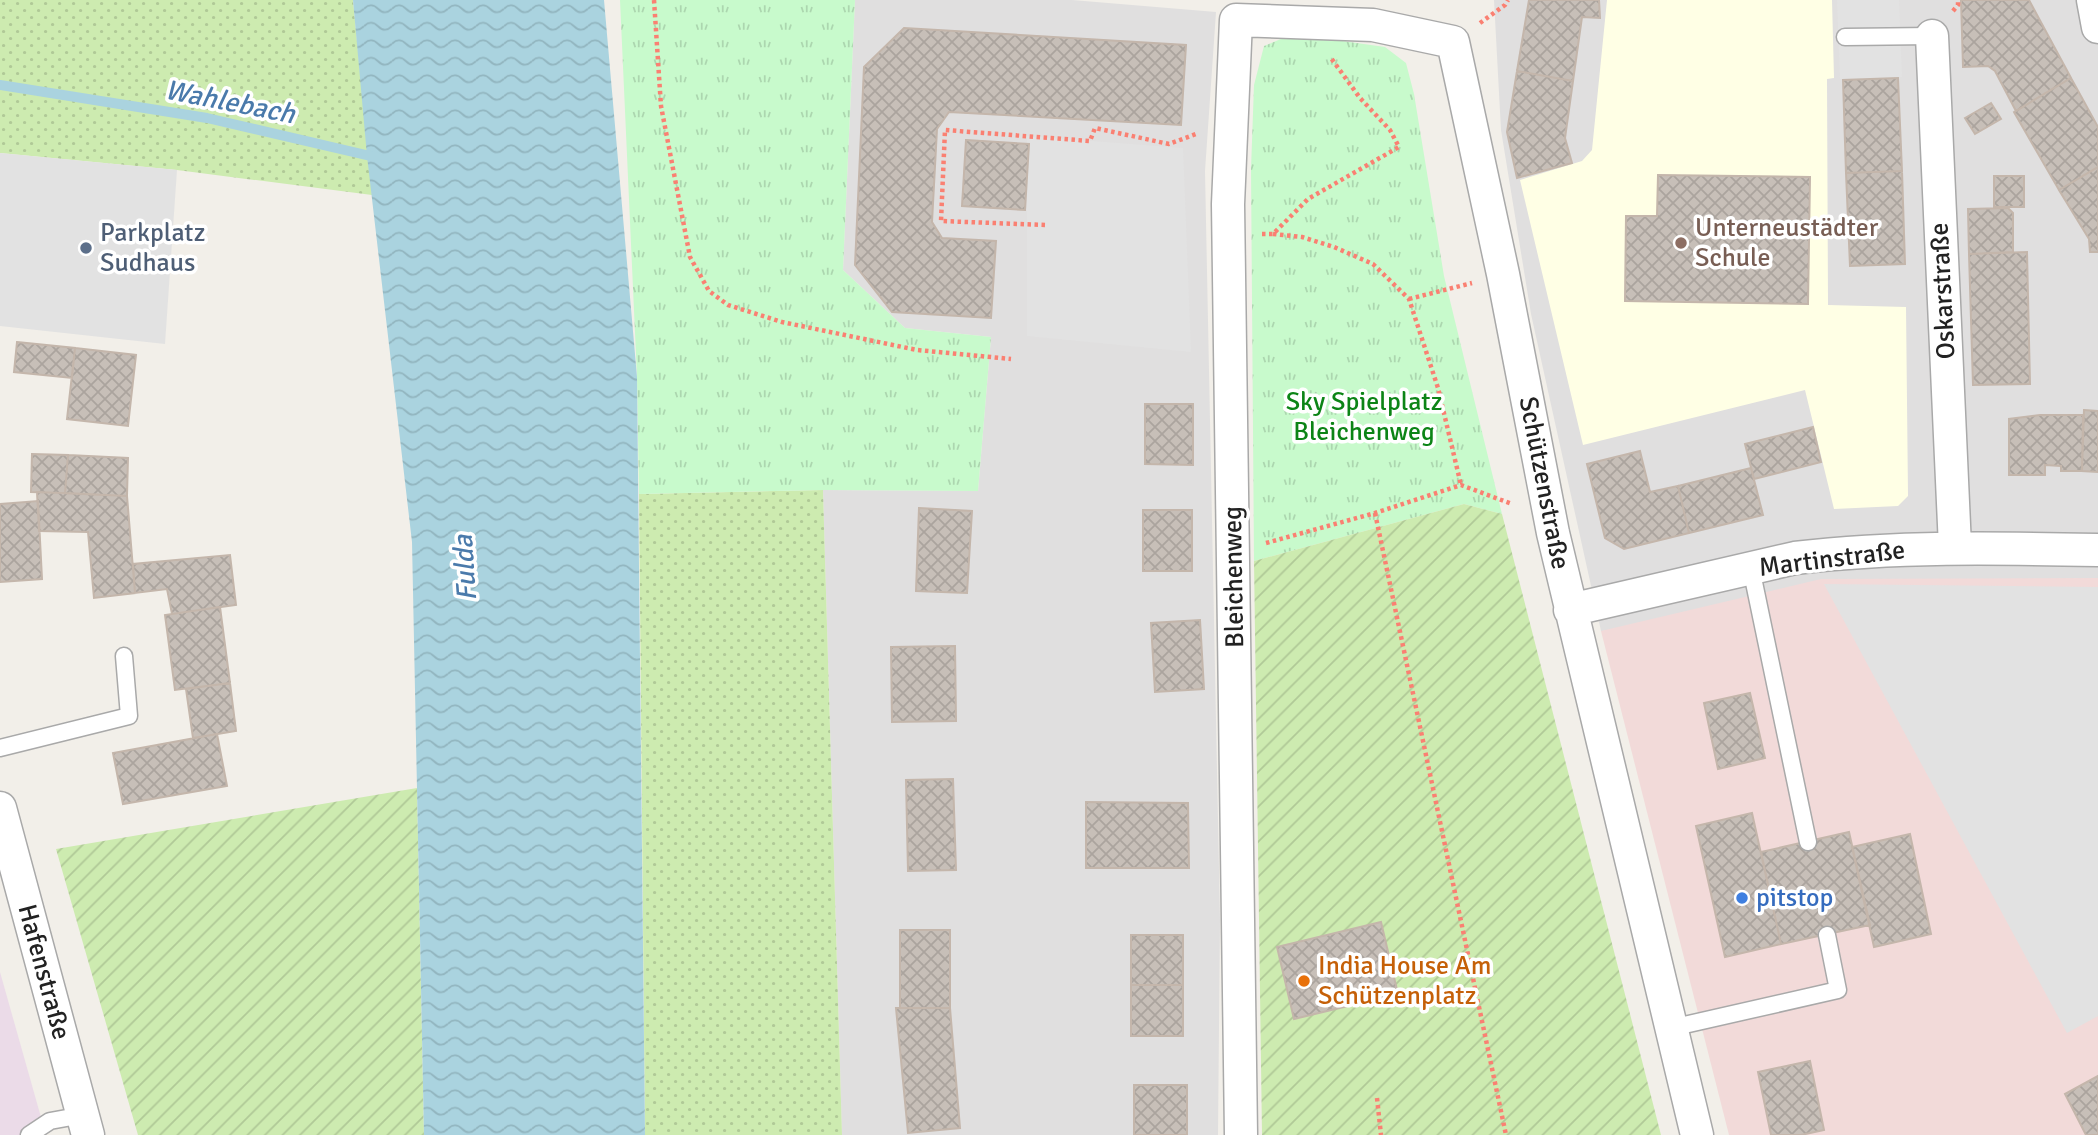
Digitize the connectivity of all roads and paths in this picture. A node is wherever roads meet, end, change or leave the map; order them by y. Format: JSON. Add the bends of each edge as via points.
{"nodes":[{"id":1,"x":654,"y":0,"type":"edge"},
{"id":2,"x":2093,"y":0,"type":"edge"},
{"id":3,"x":1236,"y":20,"type":"joint"},
{"id":4,"x":1306,"y":22,"type":"junction"},
{"id":5,"x":2098,"y":27,"type":"edge"},
{"id":6,"x":1931,"y":36,"type":"joint"},
{"id":7,"x":1845,"y":37,"type":"dead end"},
{"id":8,"x":1230,"y":123,"type":"junction"},
{"id":9,"x":1045,"y":225,"type":"dead end"},
{"id":10,"x":1228,"y":234,"type":"junction"},
{"id":11,"x":1273,"y":234,"type":"junction"},
{"id":12,"x":1459,"y":287,"type":"dead end"},
{"id":13,"x":1409,"y":299,"type":"junction"},
{"id":14,"x":1010,"y":359,"type":"dead end"},
{"id":15,"x":1461,"y":485,"type":"junction"},
{"id":16,"x":1513,"y":504,"type":"dead end"},
{"id":17,"x":1375,"y":513,"type":"junction"},
{"id":18,"x":1955,"y":547,"type":"junction"},
{"id":19,"x":2098,"y":550,"type":"edge"},
{"id":20,"x":1234,"y":551,"type":"junction"},
{"id":21,"x":1751,"y":568,"type":"junction"},
{"id":22,"x":1570,"y":610,"type":"junction"},
{"id":23,"x":124,"y":656,"type":"dead end"},
{"id":24,"x":0,"y":748,"type":"edge"},
{"id":25,"x":0,"y":808,"type":"edge"},
{"id":26,"x":1808,"y":842,"type":"dead end"},
{"id":27,"x":1827,"y":934,"type":"dead end"},
{"id":28,"x":1671,"y":1028,"type":"junction"},
{"id":29,"x":1377,"y":1098,"type":"dead end"},
{"id":30,"x":85,"y":1125,"type":"edge"},
{"id":31,"x":29,"y":1135,"type":"edge"},
{"id":32,"x":1241,"y":1135,"type":"edge"},
{"id":33,"x":1381,"y":1135,"type":"edge"},
{"id":34,"x":1507,"y":1135,"type":"edge"},
{"id":35,"x":1697,"y":1135,"type":"edge"}],
"edges":[{"from":1,"to":14,"type":"path","via":[[662,106],[690,257],[709,290],[728,305],[782,322],[917,350]]},
{"from":2,"to":5,"type":"street"},
{"from":3,"to":4,"type":"street","name":"Schützenstraße"},
{"from":3,"to":8,"type":"street","name":"Bleichenweg"},
{"from":4,"to":11,"type":"path","via":[[1399,147],[1308,199]]},
{"from":4,"to":22,"type":"street","name":"Schützenstraße","via":[[1373,24],[1453,42]]},
{"from":6,"to":7,"type":"lane"},
{"from":6,"to":18,"type":"street","name":"Oskarstraße"},
{"from":8,"to":9,"type":"path","via":[[1169,144],[1095,128],[1090,141],[945,130],[941,220]]},
{"from":8,"to":10,"type":"street","name":"Bleichenweg"},
{"from":10,"to":11,"type":"path"},
{"from":10,"to":20,"type":"street","name":"Bleichenweg"},
{"from":11,"to":13,"type":"path","via":[[1302,237],[1373,264]]},
{"from":12,"to":13,"type":"path"},
{"from":13,"to":15,"type":"path","via":[[1438,388]]},
{"from":15,"to":16,"type":"path"},
{"from":15,"to":17,"type":"path"},
{"from":17,"to":20,"type":"path"},
{"from":17,"to":34,"type":"path"},
{"from":18,"to":19,"type":"street","name":"Martinstraße"},
{"from":18,"to":21,"type":"street","name":"Martinstraße","via":[[1829,554]]},
{"from":20,"to":32,"type":"street","name":"Bleichenweg"},
{"from":21,"to":22,"type":"street","name":"Martinstraße"},
{"from":21,"to":26,"type":"lane"},
{"from":22,"to":28,"type":"street","name":"Schützenstraße"},
{"from":23,"to":24,"type":"lane","via":[[128,716]]},
{"from":25,"to":30,"type":"street","name":"Hafenstraße"},
{"from":27,"to":28,"type":"lane","via":[[1838,990]]},
{"from":28,"to":35,"type":"street","name":"Schützenstraße"},
{"from":29,"to":33,"type":"path"},
{"from":30,"to":31,"type":"lane","via":[[50,1121]]}]}
